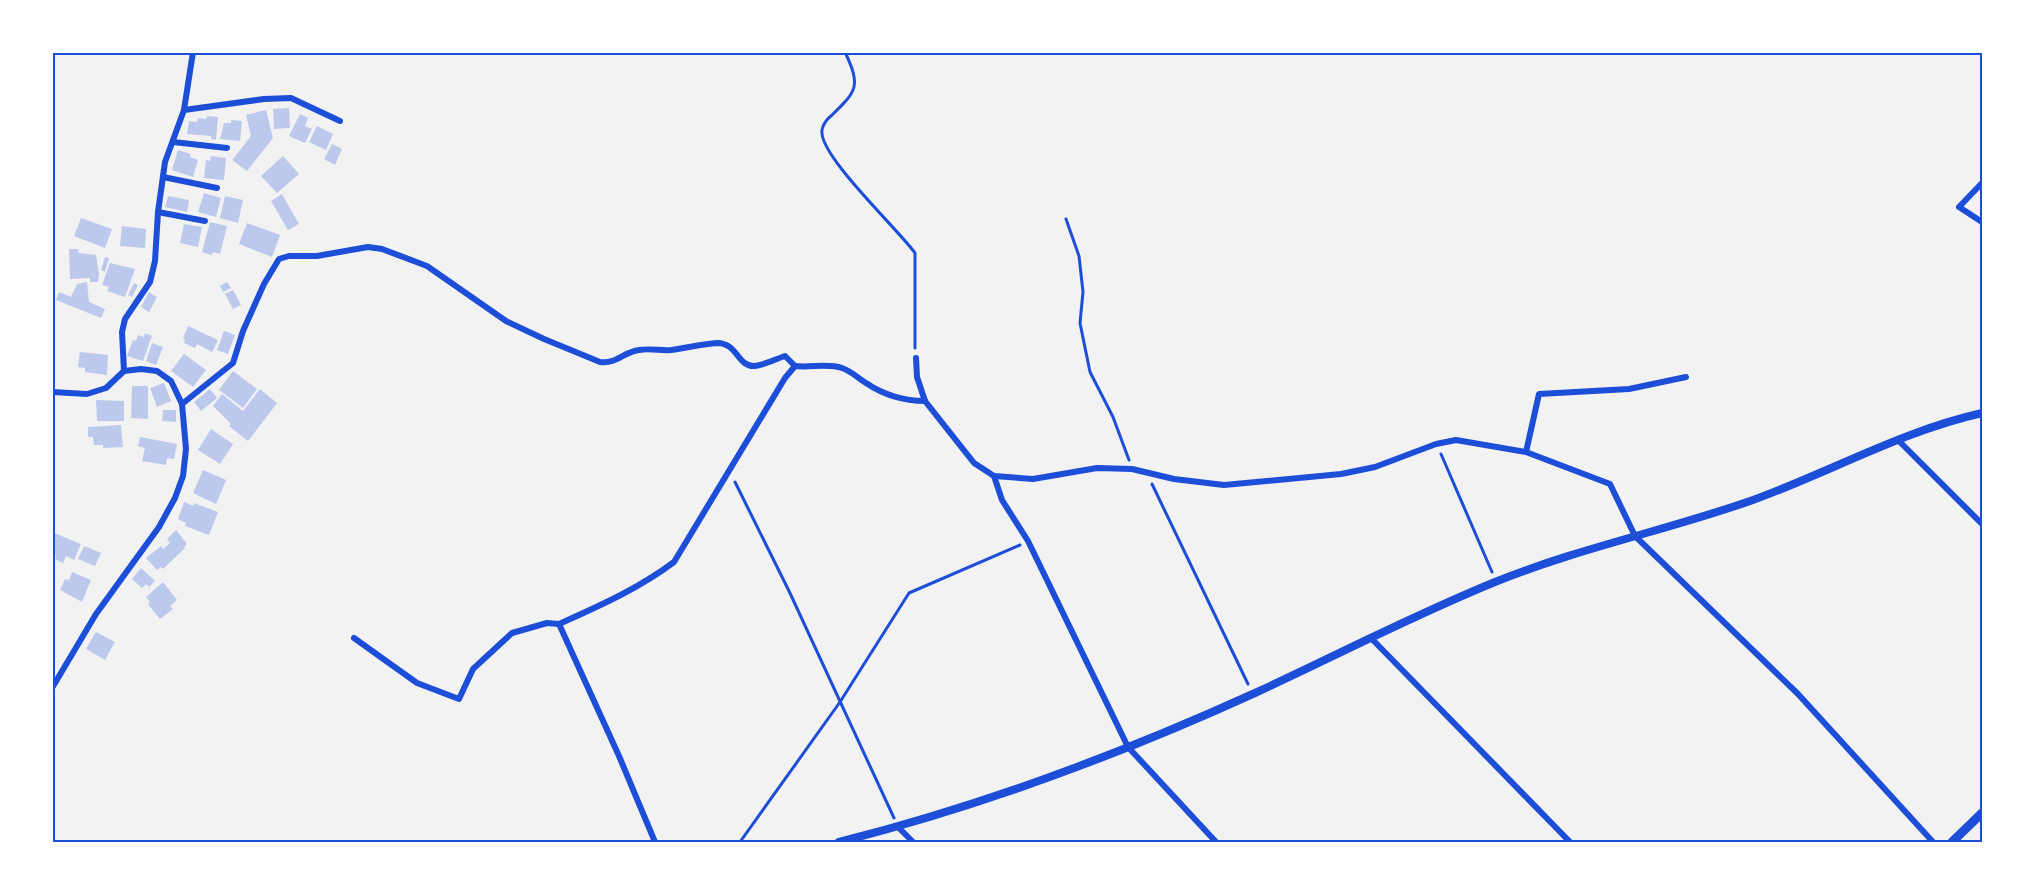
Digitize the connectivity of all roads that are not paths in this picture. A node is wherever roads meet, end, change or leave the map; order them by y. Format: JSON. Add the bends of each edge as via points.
{"nodes":[{"id":1,"x":193,"y":52,"type":"edge"},
{"id":2,"x":184,"y":110,"type":"junction"},
{"id":3,"x":340,"y":121,"type":"dead end"},
{"id":4,"x":173,"y":142,"type":"junction"},
{"id":5,"x":227,"y":148,"type":"dead end"},
{"id":6,"x":163,"y":177,"type":"junction"},
{"id":7,"x":1983,"y":183,"type":"edge"},
{"id":8,"x":217,"y":188,"type":"dead end"},
{"id":9,"x":158,"y":212,"type":"junction"},
{"id":10,"x":205,"y":221,"type":"dead end"},
{"id":11,"x":1983,"y":222,"type":"edge"},
{"id":12,"x":916,"y":358,"type":"road end"},
{"id":13,"x":795,"y":366,"type":"junction"},
{"id":14,"x":124,"y":371,"type":"junction"},
{"id":15,"x":1686,"y":377,"type":"dead end"},
{"id":16,"x":52,"y":392,"type":"edge"},
{"id":17,"x":925,"y":400,"type":"junction"},
{"id":18,"x":182,"y":404,"type":"junction"},
{"id":19,"x":1983,"y":413,"type":"edge"},
{"id":20,"x":1898,"y":440,"type":"junction"},
{"id":21,"x":1526,"y":452,"type":"junction"},
{"id":22,"x":994,"y":476,"type":"junction"},
{"id":23,"x":1983,"y":524,"type":"edge"},
{"id":24,"x":1635,"y":537,"type":"junction"},
{"id":25,"x":559,"y":624,"type":"junction"},
{"id":26,"x":354,"y":638,"type":"dead end"},
{"id":27,"x":1371,"y":638,"type":"junction"},
{"id":28,"x":52,"y":688,"type":"edge"},
{"id":29,"x":1128,"y":747,"type":"junction"},
{"id":30,"x":1983,"y":813,"type":"edge"},
{"id":31,"x":898,"y":827,"type":"junction"},
{"id":32,"x":655,"y":843,"type":"edge"},
{"id":33,"x":839,"y":843,"type":"edge"},
{"id":34,"x":913,"y":843,"type":"edge"},
{"id":35,"x":1216,"y":843,"type":"edge"},
{"id":36,"x":1570,"y":843,"type":"edge"},
{"id":37,"x":1934,"y":843,"type":"edge"},
{"id":38,"x":1952,"y":843,"type":"edge"}],
"edges":[{"from":1,"to":2,"type":"street"},
{"from":2,"to":3,"type":"street","via":[[291,98]]},
{"from":2,"to":4,"type":"street"},
{"from":4,"to":5,"type":"street"},
{"from":4,"to":6,"type":"street"},
{"from":6,"to":8,"type":"street"},
{"from":6,"to":9,"type":"street"},
{"from":7,"to":11,"type":"street","via":[[1959,207]]},
{"from":9,"to":10,"type":"street"},
{"from":9,"to":14,"type":"street","via":[[150,282],[125,319],[122,332]]},
{"from":12,"to":17,"type":"street","via":[[917,377]]},
{"from":13,"to":17,"type":"street","via":[[843,368],[889,395]]},
{"from":13,"to":18,"type":"street","via":[[786,356],[753,366],[744,363],[727,345],[718,343],[640,350],[610,363],[600,362],[506,321],[427,266],[368,247],[279,259],[243,331],[233,363]]},
{"from":13,"to":25,"type":"street","via":[[674,562],[619,597]]},
{"from":14,"to":16,"type":"street","via":[[106,388],[87,394]]},
{"from":14,"to":18,"type":"street","via":[[157,371],[171,381]]},
{"from":15,"to":21,"type":"street","via":[[1629,389],[1539,394]]},
{"from":17,"to":22,"type":"street","via":[[974,463]]},
{"from":18,"to":28,"type":"street","via":[[186,449],[175,498],[159,527],[96,614]]},
{"from":19,"to":20,"type":"street"},
{"from":20,"to":23,"type":"street"},
{"from":20,"to":24,"type":"street","via":[[1789,487]]},
{"from":21,"to":22,"type":"street","via":[[1456,440],[1376,467],[1341,474],[1224,485],[1132,469],[1096,468],[1033,479]]},
{"from":21,"to":24,"type":"street","via":[[1610,484]]},
{"from":22,"to":29,"type":"street","via":[[1002,500],[1028,541]]},
{"from":24,"to":27,"type":"street","via":[[1496,582]]},
{"from":24,"to":37,"type":"street","via":[[1798,694]]},
{"from":25,"to":26,"type":"street","via":[[547,623],[512,633],[473,669],[459,699],[417,683]]},
{"from":25,"to":32,"type":"street"},
{"from":27,"to":29,"type":"street"},
{"from":27,"to":36,"type":"street"},
{"from":29,"to":31,"type":"street"},
{"from":29,"to":35,"type":"street"},
{"from":30,"to":38,"type":"main road"},
{"from":31,"to":33,"type":"street"},
{"from":31,"to":34,"type":"street"}]}
